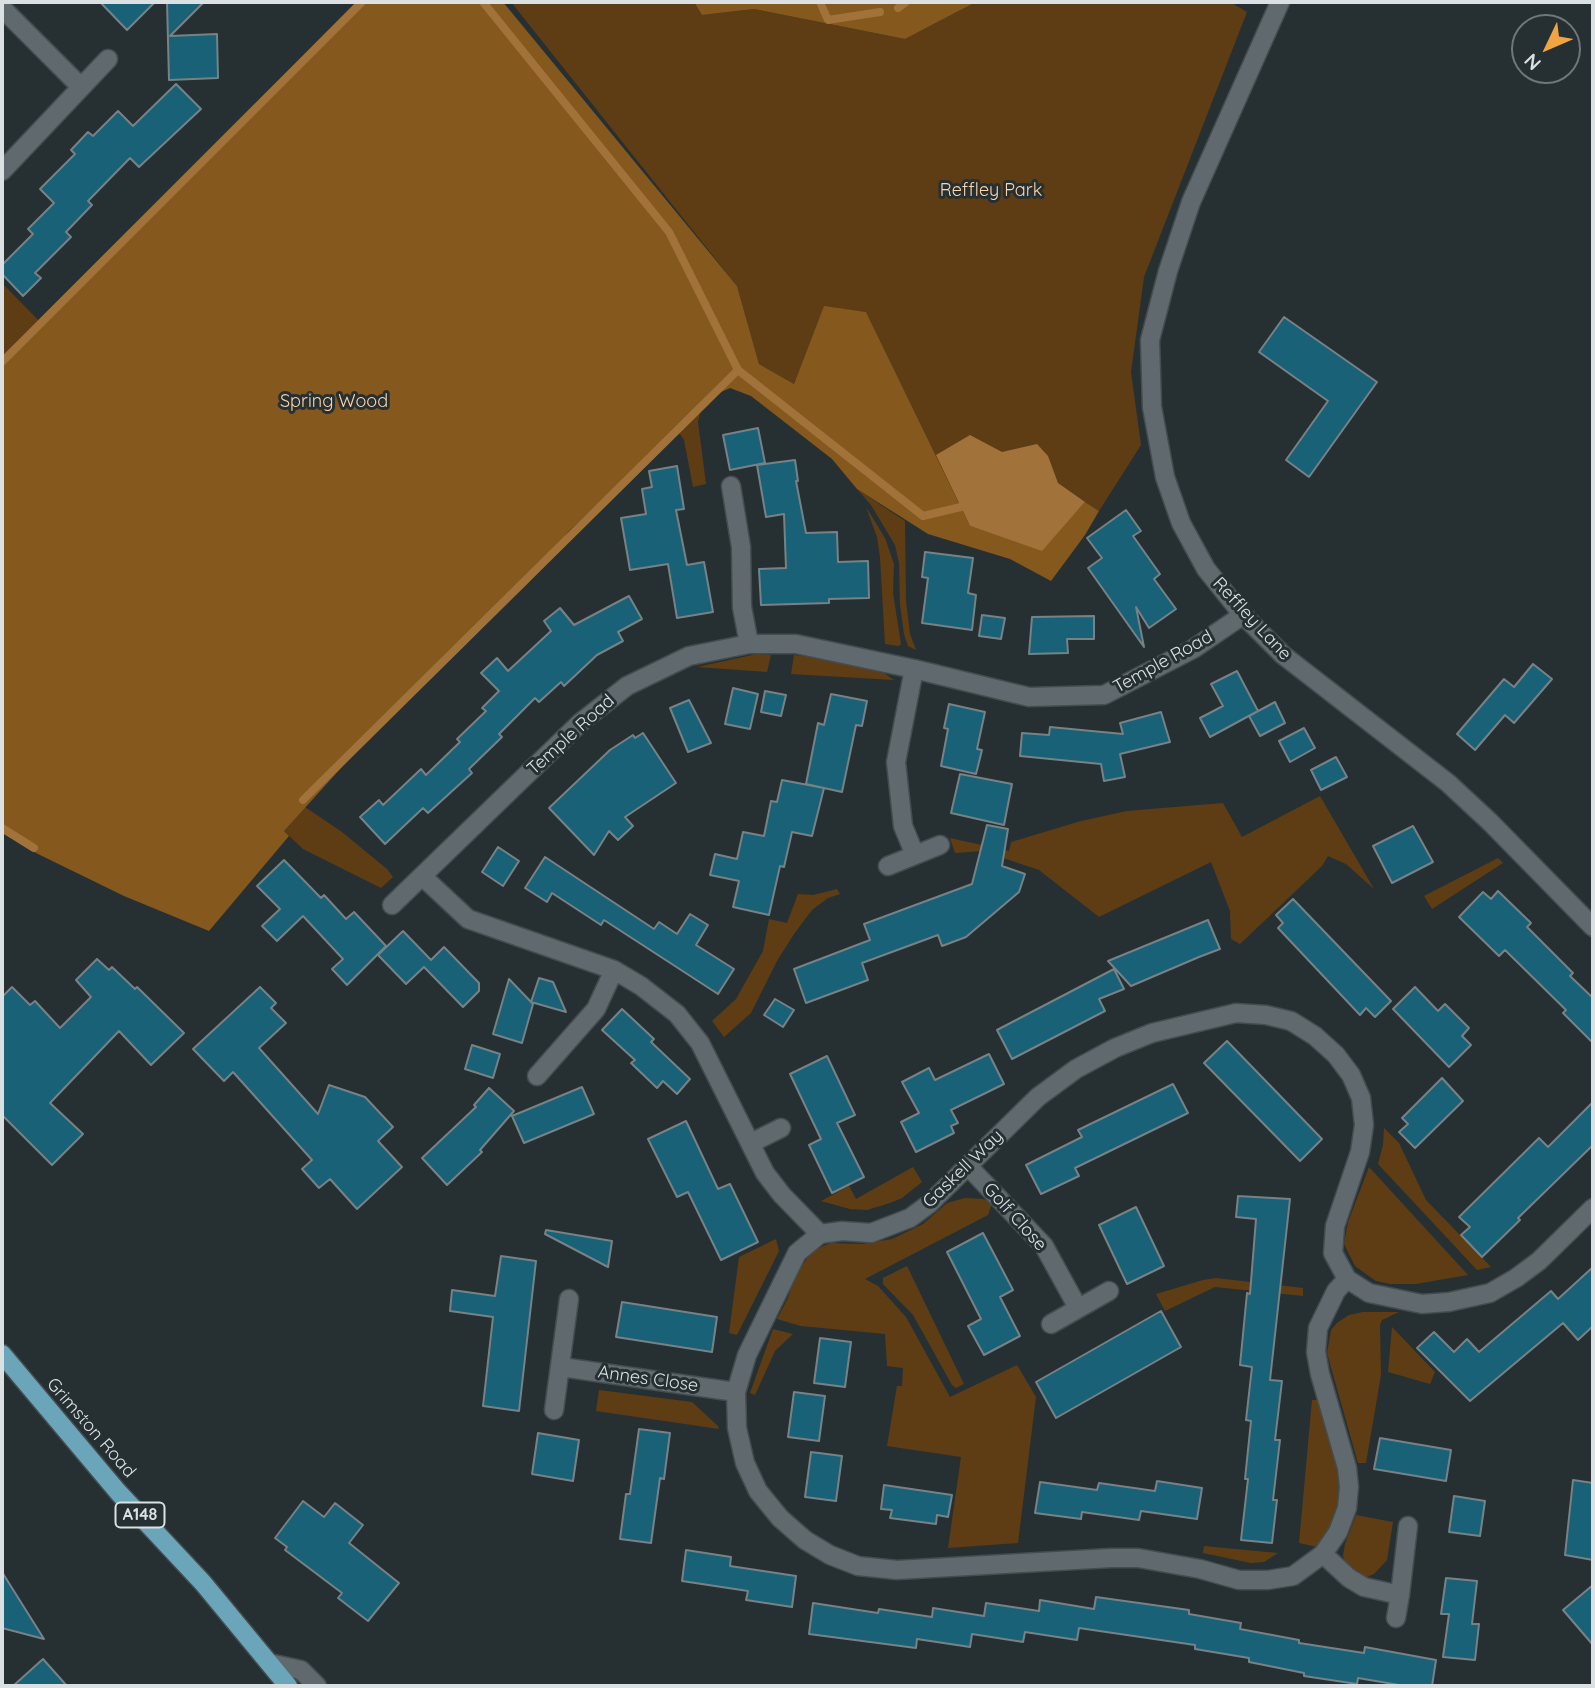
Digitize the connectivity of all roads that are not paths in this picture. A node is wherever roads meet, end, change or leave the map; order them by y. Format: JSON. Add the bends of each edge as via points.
{"nodes":[{"id":1,"x":1280,"y":2,"type":"edge"},
{"id":2,"x":2,"y":8,"type":"edge"},
{"id":3,"x":108,"y":58,"type":"dead end"},
{"id":4,"x":80,"y":86,"type":"junction"},
{"id":5,"x":2,"y":171,"type":"edge"},
{"id":6,"x":731,"y":485,"type":"dead end"},
{"id":7,"x":1243,"y":615,"type":"junction"},
{"id":8,"x":749,"y":644,"type":"junction"},
{"id":9,"x":914,"y":669,"type":"junction"},
{"id":10,"x":940,"y":845,"type":"dead end"},
{"id":11,"x":915,"y":855,"type":"junction"},
{"id":12,"x":888,"y":866,"type":"dead end"},
{"id":13,"x":422,"y":876,"type":"junction"},
{"id":14,"x":392,"y":905,"type":"dead end"},
{"id":15,"x":1593,"y":927,"type":"edge"},
{"id":16,"x":614,"y":970,"type":"junction"},
{"id":17,"x":537,"y":1076,"type":"dead end"},
{"id":18,"x":781,"y":1129,"type":"dead end"},
{"id":19,"x":751,"y":1143,"type":"junction"},
{"id":20,"x":967,"y":1166,"type":"junction"},
{"id":21,"x":1593,"y":1208,"type":"edge"},
{"id":22,"x":820,"y":1234,"type":"junction"},
{"id":23,"x":1347,"y":1279,"type":"junction"},
{"id":24,"x":1109,"y":1291,"type":"dead end"},
{"id":25,"x":569,"y":1299,"type":"dead end"},
{"id":26,"x":1078,"y":1308,"type":"junction"},
{"id":27,"x":1051,"y":1324,"type":"dead end"},
{"id":28,"x":2,"y":1354,"type":"edge"},
{"id":29,"x":561,"y":1367,"type":"junction"},
{"id":30,"x":736,"y":1392,"type":"junction"},
{"id":31,"x":554,"y":1410,"type":"dead end"},
{"id":32,"x":1408,"y":1526,"type":"dead end"},
{"id":33,"x":1323,"y":1554,"type":"junction"},
{"id":34,"x":1400,"y":1595,"type":"junction"},
{"id":35,"x":1396,"y":1618,"type":"dead end"},
{"id":36,"x":270,"y":1663,"type":"junction"},
{"id":37,"x":288,"y":1686,"type":"edge"},
{"id":38,"x":317,"y":1686,"type":"edge"}],
"edges":[{"from":1,"to":7,"type":"street","name":"Reffley Lane","via":[[1191,202],[1150,340],[1152,407],[1165,477],[1181,523],[1206,569]]},
{"from":2,"to":4,"type":"street"},
{"from":3,"to":4,"type":"street"},
{"from":4,"to":5,"type":"street"},
{"from":6,"to":8,"type":"street"},
{"from":7,"to":9,"type":"street","name":"Temple Road","via":[[1193,649],[1104,695],[1029,697]]},
{"from":7,"to":15,"type":"street","name":"Reffley Lane","via":[[1283,655],[1448,783]]},
{"from":8,"to":9,"type":"street","name":"Temple Road","via":[[796,644]]},
{"from":8,"to":13,"type":"street","name":"Temple Road","via":[[688,656],[627,686],[580,723]]},
{"from":9,"to":11,"type":"street","via":[[896,762],[903,825]]},
{"from":10,"to":11,"type":"street"},
{"from":11,"to":12,"type":"street"},
{"from":13,"to":14,"type":"street","name":"Temple Road"},
{"from":13,"to":16,"type":"street","via":[[468,919]]},
{"from":16,"to":17,"type":"street","via":[[596,1009]]},
{"from":16,"to":19,"type":"street","via":[[677,1014],[701,1043]]},
{"from":18,"to":19,"type":"street"},
{"from":19,"to":22,"type":"street","via":[[765,1173]]},
{"from":20,"to":22,"type":"street","name":"Gaskell Way","via":[[910,1218],[872,1233]]},
{"from":20,"to":23,"type":"street","name":"Gaskell Way","via":[[1038,1097],[1115,1048],[1152,1033],[1236,1013],[1292,1021],[1336,1055],[1361,1098],[1360,1152],[1335,1227],[1333,1254]]},
{"from":20,"to":26,"type":"street","name":"Golf Close","via":[[1044,1247]]},
{"from":21,"to":23,"type":"street","via":[[1539,1261],[1481,1296],[1422,1304],[1369,1293]]},
{"from":22,"to":30,"type":"street","via":[[797,1253],[781,1282],[747,1355]]},
{"from":23,"to":33,"type":"street","via":[[1318,1328],[1320,1374],[1349,1487],[1338,1532]]},
{"from":24,"to":26,"type":"street"},
{"from":25,"to":29,"type":"street"},
{"from":26,"to":27,"type":"street"},
{"from":28,"to":36,"type":"main road","name":"Grimston Road","number":"A148"},
{"from":29,"to":30,"type":"street","name":"Annes Close"},
{"from":29,"to":31,"type":"street"},
{"from":30,"to":33,"type":"street","via":[[737,1428],[758,1491],[805,1540],[858,1566],[897,1570],[1138,1558],[1239,1580],[1268,1580],[1293,1576]]},
{"from":32,"to":34,"type":"street"},
{"from":33,"to":34,"type":"street","via":[[1364,1587]]},
{"from":34,"to":35,"type":"street"},
{"from":36,"to":37,"type":"main road","name":"Grimston Road","number":"A148"},
{"from":36,"to":38,"type":"street","via":[[301,1670]]}]}
